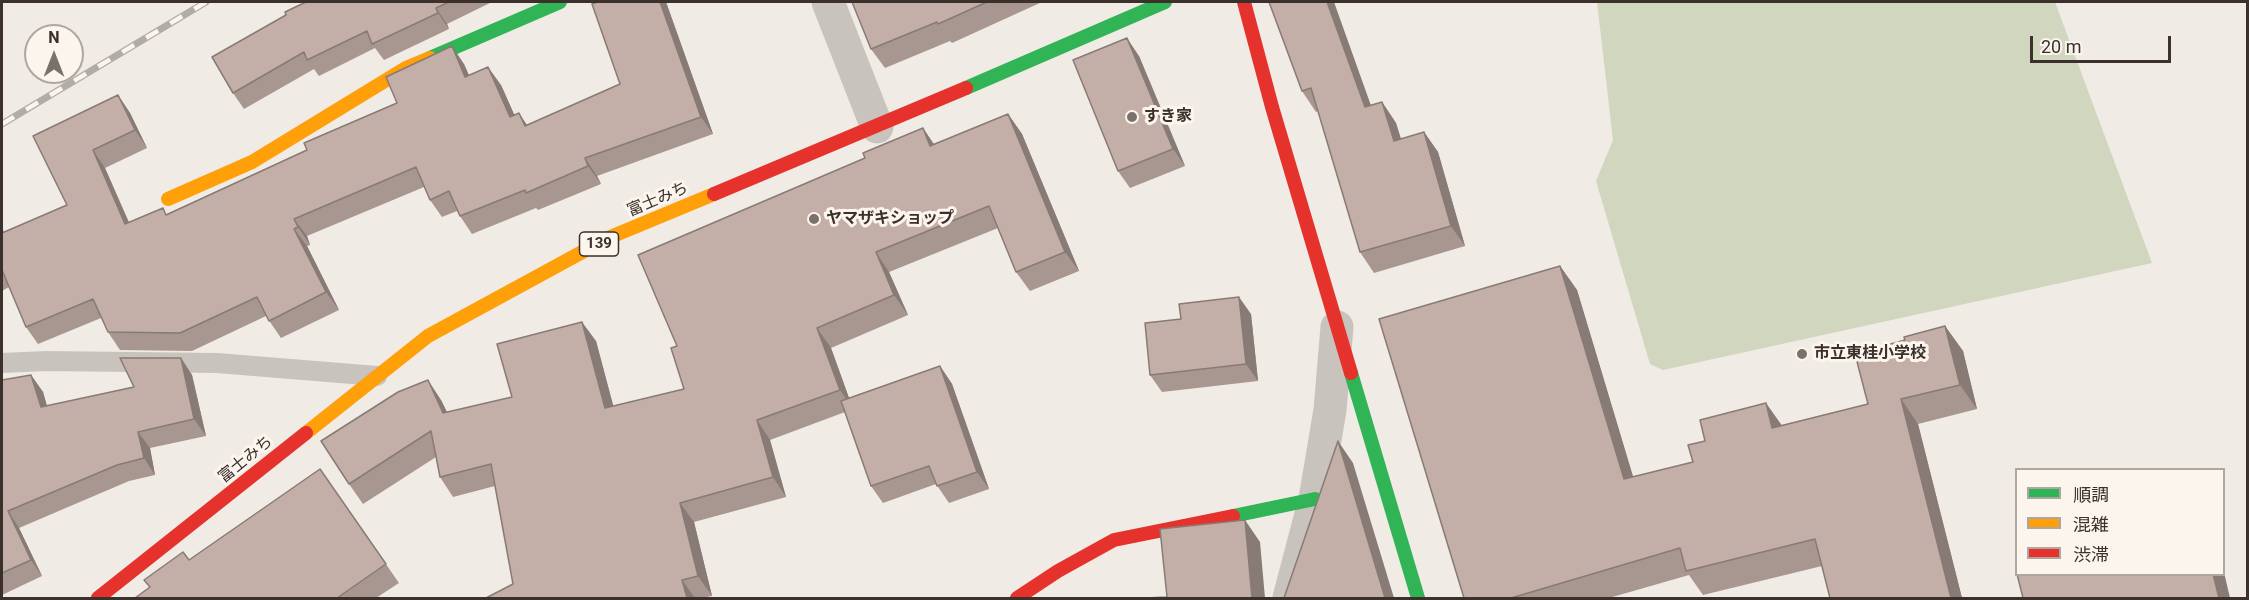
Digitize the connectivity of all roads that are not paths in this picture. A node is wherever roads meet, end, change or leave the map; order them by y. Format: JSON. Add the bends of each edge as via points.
{"nodes":[{"id":1,"x":560,"y":2,"type":"edge"},
{"id":2,"x":828,"y":2,"type":"edge"},
{"id":3,"x":1165,"y":2,"type":"edge"},
{"id":4,"x":1244,"y":2,"type":"edge"},
{"id":5,"x":877,"y":127,"type":"junction"},
{"id":6,"x":168,"y":199,"type":"dead end"},
{"id":7,"x":1337,"y":327,"type":"junction"},
{"id":8,"x":2,"y":363,"type":"edge"},
{"id":9,"x":377,"y":376,"type":"junction"},
{"id":10,"x":1315,"y":499,"type":"junction"},
{"id":11,"x":98,"y":598,"type":"edge"},
{"id":12,"x":1017,"y":598,"type":"edge"},
{"id":13,"x":1289,"y":598,"type":"edge"},
{"id":14,"x":1418,"y":598,"type":"edge"}],
"edges":[{"from":1,"to":6,"type":"main road","via":[[405,68],[252,162]]},
{"from":2,"to":5,"type":"street"},
{"from":3,"to":5,"type":"main road","name":"富士みち","number":"139"},
{"from":4,"to":7,"type":"main road"},
{"from":5,"to":9,"type":"main road","name":"富士みち","number":"139","via":[[608,238],[428,336]]},
{"from":7,"to":10,"type":"street","via":[[1330,410]]},
{"from":7,"to":14,"type":"main road"},
{"from":8,"to":9,"type":"lane","via":[[217,363]]},
{"from":9,"to":11,"type":"main road","name":"富士みち","number":"139"},
{"from":10,"to":12,"type":"main road","via":[[1114,540]]},
{"from":10,"to":13,"type":"street"}]}
